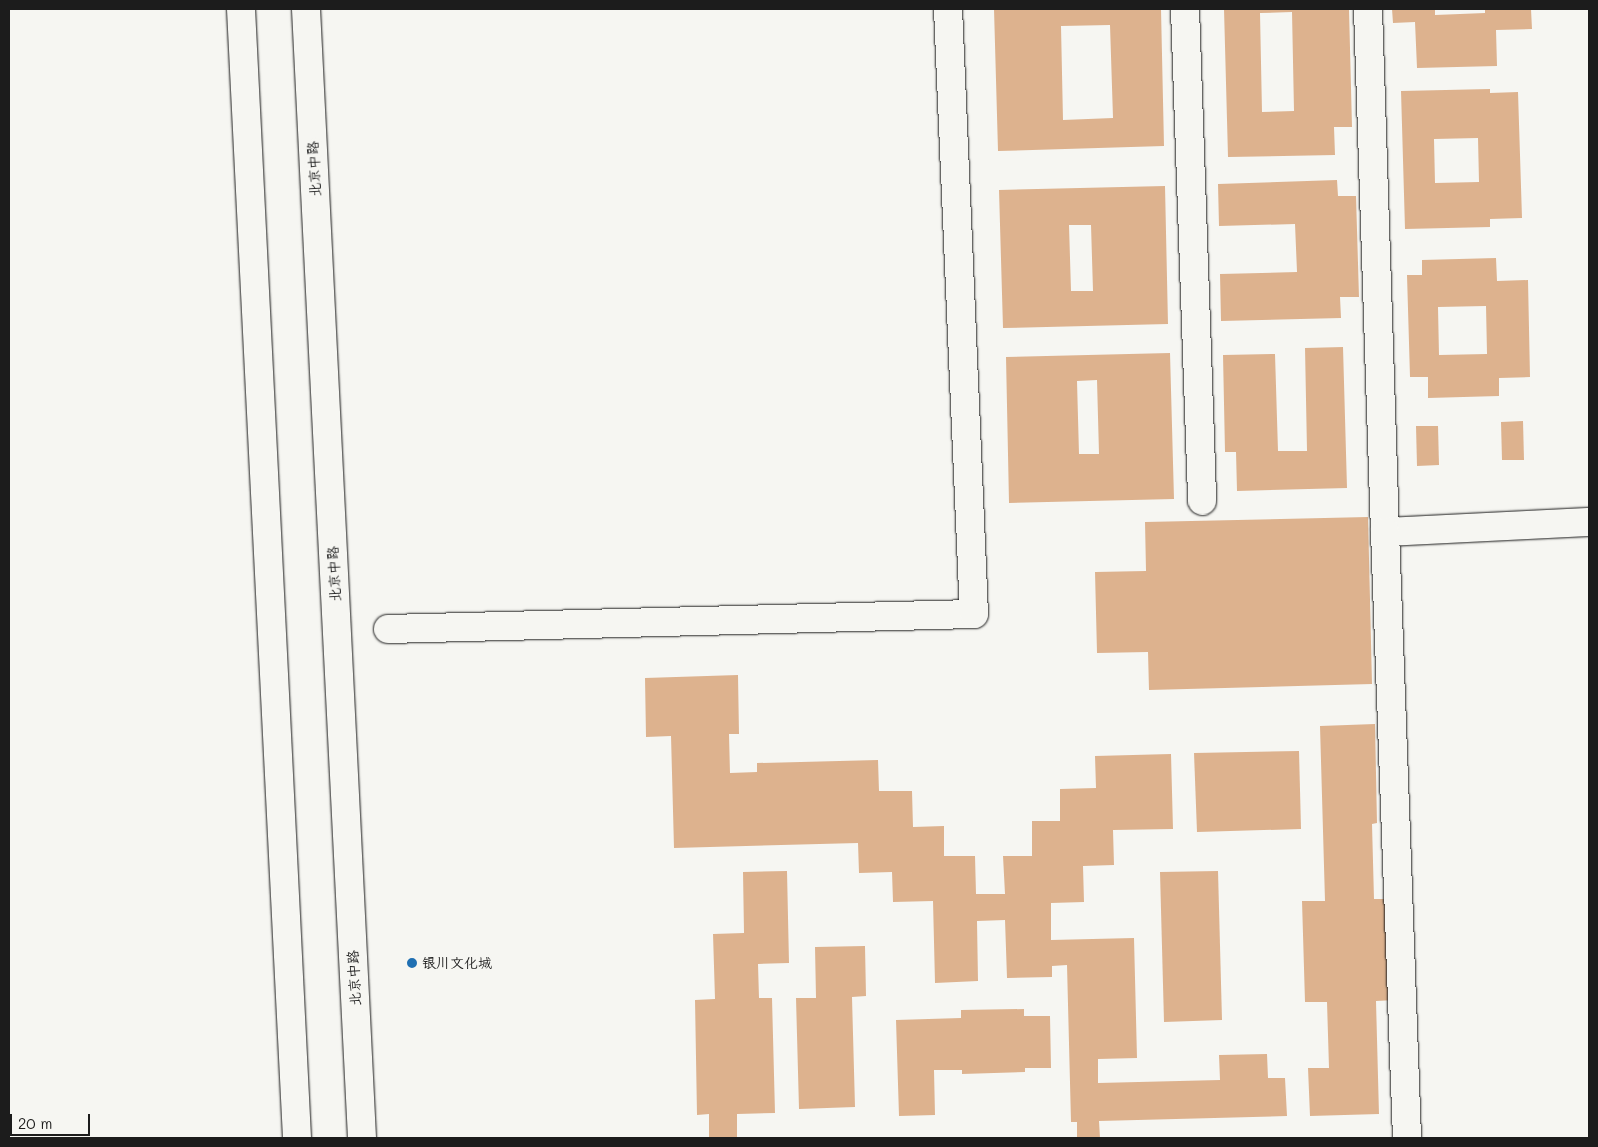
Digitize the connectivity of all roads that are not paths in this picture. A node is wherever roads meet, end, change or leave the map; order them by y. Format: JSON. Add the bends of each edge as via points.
{"nodes":[{"id":1,"x":241,"y":9,"type":"edge"},
{"id":2,"x":306,"y":9,"type":"edge"},
{"id":3,"x":948,"y":9,"type":"edge"},
{"id":4,"x":1185,"y":9,"type":"edge"},
{"id":5,"x":1368,"y":9,"type":"edge"},
{"id":6,"x":1202,"y":501,"type":"dead end"},
{"id":7,"x":1589,"y":522,"type":"edge"},
{"id":8,"x":1385,"y":532,"type":"junction"},
{"id":9,"x":388,"y":629,"type":"dead end"},
{"id":10,"x":297,"y":1138,"type":"edge"},
{"id":11,"x":362,"y":1138,"type":"edge"},
{"id":12,"x":1407,"y":1138,"type":"edge"}],
"edges":[{"from":1,"to":10,"type":"street"},
{"from":2,"to":11,"type":"street","name":"北京中路"},
{"from":3,"to":9,"type":"street","via":[[974,614]]},
{"from":4,"to":6,"type":"street"},
{"from":5,"to":8,"type":"street"},
{"from":7,"to":8,"type":"street"},
{"from":8,"to":12,"type":"street"}]}
